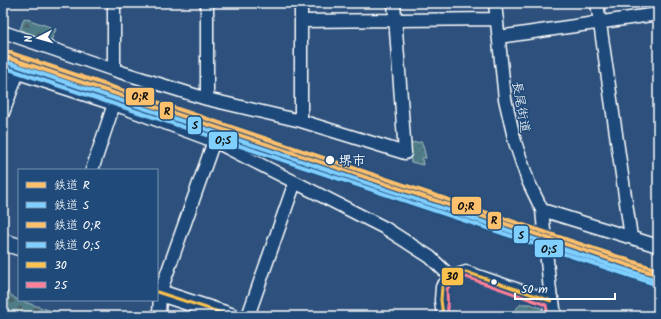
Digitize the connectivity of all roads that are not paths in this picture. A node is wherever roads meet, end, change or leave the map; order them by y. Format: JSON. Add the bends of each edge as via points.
{"nodes":[{"id":1,"x":114,"y":3,"type":"edge"},
{"id":2,"x":207,"y":3,"type":"edge"},
{"id":3,"x":301,"y":3,"type":"edge"},
{"id":4,"x":394,"y":3,"type":"edge"},
{"id":5,"x":495,"y":3,"type":"edge"},
{"id":6,"x":597,"y":3,"type":"edge"},
{"id":7,"x":658,"y":14,"type":"edge"},
{"id":8,"x":497,"y":19,"type":"junction"},
{"id":9,"x":396,"y":20,"type":"junction"},
{"id":10,"x":301,"y":21,"type":"junction"},
{"id":11,"x":600,"y":23,"type":"junction"},
{"id":12,"x":3,"y":32,"type":"edge"},
{"id":13,"x":499,"y":37,"type":"junction"},
{"id":14,"x":3,"y":68,"type":"edge"},
{"id":15,"x":114,"y":70,"type":"junction"},
{"id":16,"x":18,"y":72,"type":"junction"},
{"id":17,"x":207,"y":99,"type":"junction"},
{"id":18,"x":114,"y":104,"type":"junction"},
{"id":19,"x":3,"y":113,"type":"edge"},
{"id":20,"x":301,"y":121,"type":"junction"},
{"id":21,"x":214,"y":140,"type":"junction"},
{"id":22,"x":92,"y":169,"type":"edge"},
{"id":23,"x":294,"y":182,"type":"junction"},
{"id":24,"x":542,"y":210,"type":"junction"},
{"id":25,"x":631,"y":237,"type":"junction"},
{"id":26,"x":3,"y":242,"type":"edge"},
{"id":27,"x":658,"y":246,"type":"edge"},
{"id":28,"x":18,"y":247,"type":"edge"},
{"id":29,"x":451,"y":277,"type":"junction"},
{"id":30,"x":158,"y":293,"type":"edge"},
{"id":31,"x":552,"y":308,"type":"edge"},
{"id":32,"x":159,"y":316,"type":"edge"},
{"id":33,"x":231,"y":316,"type":"edge"},
{"id":34,"x":248,"y":316,"type":"edge"},
{"id":35,"x":443,"y":316,"type":"edge"}],
"edges":[{"from":1,"to":15,"type":"street"},
{"from":2,"to":17,"type":"street"},
{"from":3,"to":10,"type":"street"},
{"from":4,"to":9,"type":"street"},
{"from":5,"to":8,"type":"street","name":"長尾街道"},
{"from":6,"to":11,"type":"street"},
{"from":7,"to":11,"type":"street"},
{"from":8,"to":9,"type":"street"},
{"from":8,"to":13,"type":"street","name":"長尾街道"},
{"from":9,"to":10,"type":"street"},
{"from":9,"to":20,"type":"street","via":[[405,153]]},
{"from":10,"to":20,"type":"street"},
{"from":11,"to":13,"type":"street"},
{"from":11,"to":25,"type":"street"},
{"from":12,"to":15,"type":"street"},
{"from":13,"to":24,"type":"street","name":"長尾街道","via":[[505,99],[515,142],[528,182]]},
{"from":14,"to":16,"type":"street"},
{"from":15,"to":17,"type":"street"},
{"from":16,"to":18,"type":"street"},
{"from":16,"to":19,"type":"street"},
{"from":17,"to":20,"type":"street"},
{"from":18,"to":21,"type":"street"},
{"from":18,"to":22,"type":"street"},
{"from":21,"to":23,"type":"street"},
{"from":21,"to":30,"type":"street"},
{"from":23,"to":29,"type":"street","via":[[385,228],[430,257]]},
{"from":23,"to":34,"type":"street"},
{"from":24,"to":25,"type":"street"},
{"from":24,"to":31,"type":"street"},
{"from":25,"to":27,"type":"street"},
{"from":26,"to":28,"type":"street"},
{"from":29,"to":31,"type":"street","via":[[466,272]]},
{"from":29,"to":35,"type":"street","via":[[442,287]]},
{"from":30,"to":32,"type":"street"},
{"from":30,"to":33,"type":"street"}]}
